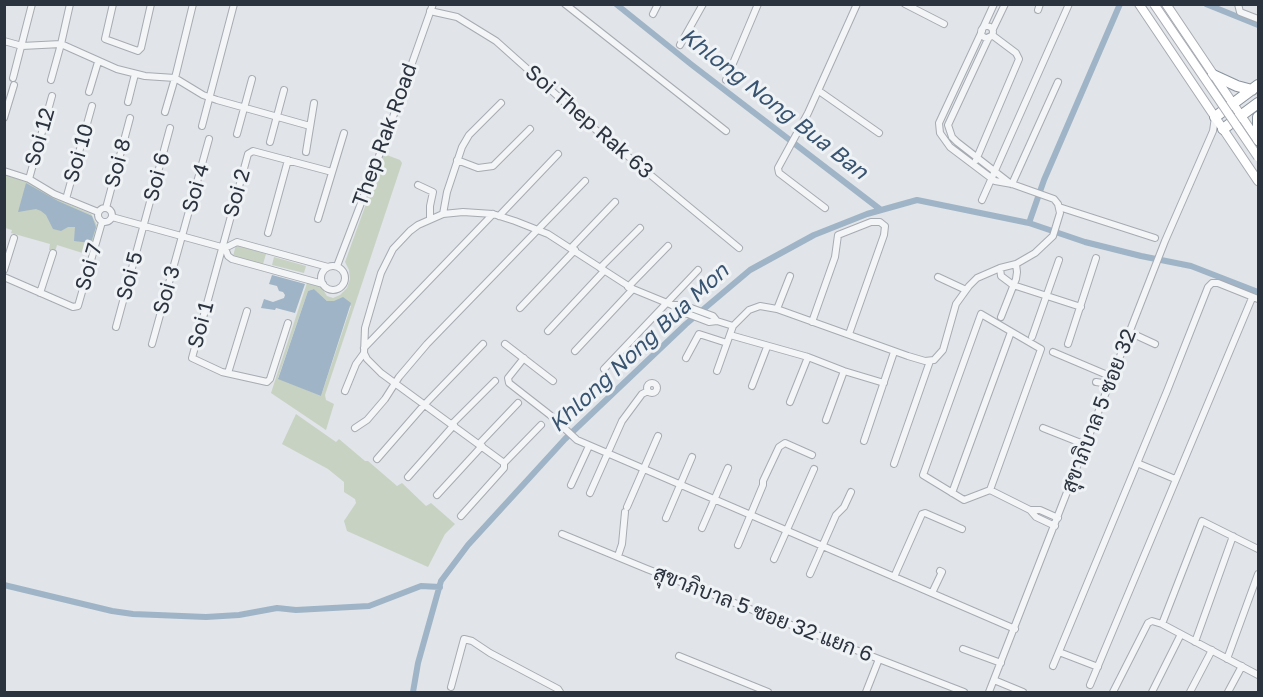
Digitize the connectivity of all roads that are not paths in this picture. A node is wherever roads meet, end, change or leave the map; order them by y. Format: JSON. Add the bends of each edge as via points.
{"nodes":[{"id":1,"x":32,"y":4,"type":"edge"},
{"id":2,"x":70,"y":4,"type":"edge"},
{"id":3,"x":113,"y":4,"type":"edge"},
{"id":4,"x":151,"y":4,"type":"edge"},
{"id":5,"x":193,"y":4,"type":"edge"},
{"id":6,"x":234,"y":4,"type":"edge"},
{"id":7,"x":565,"y":4,"type":"edge"},
{"id":8,"x":658,"y":4,"type":"edge"},
{"id":9,"x":703,"y":4,"type":"edge"},
{"id":10,"x":758,"y":4,"type":"edge"},
{"id":11,"x":857,"y":4,"type":"edge"},
{"id":12,"x":905,"y":4,"type":"edge"},
{"id":13,"x":994,"y":4,"type":"edge"},
{"id":14,"x":1005,"y":4,"type":"edge"},
{"id":15,"x":1069,"y":4,"type":"edge"},
{"id":16,"x":1139,"y":4,"type":"edge"},
{"id":17,"x":1154,"y":4,"type":"edge"},
{"id":18,"x":1167,"y":4,"type":"edge"},
{"id":19,"x":1238,"y":4,"type":"edge"},
{"id":20,"x":431,"y":8,"type":"edge"},
{"id":21,"x":653,"y":14,"type":"dead end"},
{"id":22,"x":1258,"y":19,"type":"edge"},
{"id":23,"x":944,"y":24,"type":"dead end"},
{"id":24,"x":982,"y":30,"type":"junction"},
{"id":25,"x":992,"y":34,"type":"junction"},
{"id":26,"x":4,"y":41,"type":"edge"},
{"id":27,"x":61,"y":44,"type":"junction"},
{"id":28,"x":680,"y":45,"type":"dead end"},
{"id":29,"x":22,"y":46,"type":"junction"},
{"id":30,"x":98,"y":62,"type":"junction"},
{"id":31,"x":135,"y":74,"type":"junction"},
{"id":32,"x":1214,"y":75,"type":"junction"},
{"id":33,"x":175,"y":78,"type":"junction"},
{"id":34,"x":252,"y":79,"type":"dead end"},
{"id":35,"x":51,"y":80,"type":"dead end"},
{"id":36,"x":726,"y":80,"type":"dead end"},
{"id":37,"x":1058,"y":82,"type":"dead end"},
{"id":38,"x":1255,"y":87,"type":"edge"},
{"id":39,"x":1197,"y":89,"type":"junction"},
{"id":40,"x":284,"y":90,"type":"dead end"},
{"id":41,"x":819,"y":91,"type":"junction"},
{"id":42,"x":89,"y":92,"type":"dead end"},
{"id":43,"x":52,"y":96,"type":"dead end"},
{"id":44,"x":210,"y":98,"type":"junction"},
{"id":45,"x":128,"y":102,"type":"dead end"},
{"id":46,"x":314,"y":103,"type":"dead end"},
{"id":47,"x":1258,"y":103,"type":"edge"},
{"id":48,"x":501,"y":104,"type":"dead end"},
{"id":49,"x":1234,"y":104,"type":"junction"},
{"id":50,"x":92,"y":106,"type":"dead end"},
{"id":51,"x":244,"y":107,"type":"junction"},
{"id":52,"x":946,"y":108,"type":"junction"},
{"id":53,"x":954,"y":111,"type":"junction"},
{"id":54,"x":165,"y":112,"type":"dead end"},
{"id":55,"x":1242,"y":115,"type":"junction"},
{"id":56,"x":277,"y":117,"type":"junction"},
{"id":57,"x":1215,"y":117,"type":"junction"},
{"id":58,"x":1258,"y":117,"type":"edge"},
{"id":59,"x":4,"y":118,"type":"edge"},
{"id":60,"x":130,"y":118,"type":"dead end"},
{"id":61,"x":202,"y":126,"type":"dead end"},
{"id":62,"x":310,"y":126,"type":"junction"},
{"id":63,"x":170,"y":128,"type":"dead end"},
{"id":64,"x":530,"y":129,"type":"dead end"},
{"id":65,"x":1218,"y":130,"type":"junction"},
{"id":66,"x":726,"y":131,"type":"dead end"},
{"id":67,"x":344,"y":133,"type":"dead end"},
{"id":68,"x":879,"y":133,"type":"dead end"},
{"id":69,"x":237,"y":134,"type":"dead end"},
{"id":70,"x":209,"y":139,"type":"dead end"},
{"id":71,"x":1258,"y":140,"type":"edge"},
{"id":72,"x":270,"y":142,"type":"dead end"},
{"id":73,"x":306,"y":152,"type":"dead end"},
{"id":74,"x":1239,"y":152,"type":"junction"},
{"id":75,"x":558,"y":154,"type":"dead end"},
{"id":76,"x":977,"y":158,"type":"junction"},
{"id":77,"x":1258,"y":158,"type":"edge"},
{"id":78,"x":288,"y":160,"type":"junction"},
{"id":79,"x":457,"y":160,"type":"junction"},
{"id":80,"x":973,"y":165,"type":"junction"},
{"id":81,"x":4,"y":171,"type":"edge"},
{"id":82,"x":994,"y":171,"type":"junction"},
{"id":83,"x":332,"y":172,"type":"junction"},
{"id":84,"x":1002,"y":175,"type":"junction"},
{"id":85,"x":991,"y":178,"type":"junction"},
{"id":86,"x":28,"y":179,"type":"junction"},
{"id":87,"x":585,"y":181,"type":"dead end"},
{"id":88,"x":1258,"y":181,"type":"edge"},
{"id":89,"x":998,"y":183,"type":"junction"},
{"id":90,"x":1012,"y":184,"type":"junction"},
{"id":91,"x":418,"y":185,"type":"dead end"},
{"id":92,"x":66,"y":199,"type":"junction"},
{"id":93,"x":982,"y":200,"type":"dead end"},
{"id":94,"x":615,"y":202,"type":"dead end"},
{"id":95,"x":1059,"y":207,"type":"junction"},
{"id":96,"x":106,"y":208,"type":"junction"},
{"id":97,"x":825,"y":208,"type":"dead end"},
{"id":98,"x":98,"y":212,"type":"junction"},
{"id":99,"x":443,"y":214,"type":"junction"},
{"id":100,"x":496,"y":215,"type":"junction"},
{"id":101,"x":112,"y":217,"type":"junction"},
{"id":102,"x":318,"y":219,"type":"dead end"},
{"id":103,"x":430,"y":219,"type":"junction"},
{"id":104,"x":102,"y":222,"type":"junction"},
{"id":105,"x":143,"y":226,"type":"junction"},
{"id":106,"x":640,"y":228,"type":"dead end"},
{"id":107,"x":539,"y":230,"type":"junction"},
{"id":108,"x":268,"y":233,"type":"dead end"},
{"id":109,"x":182,"y":236,"type":"junction"},
{"id":110,"x":14,"y":238,"type":"dead end"},
{"id":111,"x":1155,"y":238,"type":"dead end"},
{"id":112,"x":668,"y":246,"type":"dead end"},
{"id":113,"x":223,"y":248,"type":"junction"},
{"id":114,"x":739,"y":248,"type":"dead end"},
{"id":115,"x":573,"y":249,"type":"junction"},
{"id":116,"x":53,"y":253,"type":"dead end"},
{"id":117,"x":1096,"y":258,"type":"dead end"},
{"id":118,"x":1059,"y":260,"type":"dead end"},
{"id":119,"x":1016,"y":264,"type":"junction"},
{"id":120,"x":337,"y":266,"type":"junction"},
{"id":121,"x":328,"y":267,"type":"junction"},
{"id":122,"x":1000,"y":267,"type":"junction"},
{"id":123,"x":4,"y":270,"type":"edge"},
{"id":124,"x":602,"y":270,"type":"junction"},
{"id":125,"x":698,"y":270,"type":"dead end"},
{"id":126,"x":790,"y":276,"type":"dead end"},
{"id":127,"x":4,"y":277,"type":"edge"},
{"id":128,"x":938,"y":277,"type":"dead end"},
{"id":129,"x":323,"y":284,"type":"junction"},
{"id":130,"x":1013,"y":285,"type":"junction"},
{"id":131,"x":631,"y":288,"type":"junction"},
{"id":132,"x":966,"y":290,"type":"junction"},
{"id":133,"x":40,"y":293,"type":"junction"},
{"id":134,"x":1047,"y":296,"type":"junction"},
{"id":135,"x":1255,"y":298,"type":"edge"},
{"id":136,"x":669,"y":304,"type":"junction"},
{"id":137,"x":1081,"y":307,"type":"junction"},
{"id":138,"x":520,"y":308,"type":"dead end"},
{"id":139,"x":777,"y":309,"type":"junction"},
{"id":140,"x":247,"y":311,"type":"dead end"},
{"id":141,"x":1001,"y":317,"type":"dead end"},
{"id":142,"x":812,"y":322,"type":"junction"},
{"id":143,"x":288,"y":323,"type":"dead end"},
{"id":144,"x":733,"y":326,"type":"junction"},
{"id":145,"x":116,"y":327,"type":"dead end"},
{"id":146,"x":548,"y":331,"type":"dead end"},
{"id":147,"x":1011,"y":332,"type":"junction"},
{"id":148,"x":1129,"y":332,"type":"junction"},
{"id":149,"x":849,"y":334,"type":"junction"},
{"id":150,"x":730,"y":335,"type":"junction"},
{"id":151,"x":1032,"y":337,"type":"dead end"},
{"id":152,"x":727,"y":343,"type":"junction"},
{"id":153,"x":152,"y":344,"type":"dead end"},
{"id":154,"x":483,"y":344,"type":"dead end"},
{"id":155,"x":505,"y":344,"type":"dead end"},
{"id":156,"x":1068,"y":344,"type":"dead end"},
{"id":157,"x":1155,"y":344,"type":"dead end"},
{"id":158,"x":767,"y":347,"type":"junction"},
{"id":159,"x":364,"y":350,"type":"junction"},
{"id":160,"x":575,"y":351,"type":"dead end"},
{"id":161,"x":894,"y":352,"type":"junction"},
{"id":162,"x":1053,"y":352,"type":"dead end"},
{"id":163,"x":808,"y":357,"type":"junction"},
{"id":164,"x":524,"y":358,"type":"junction"},
{"id":165,"x":686,"y":358,"type":"dead end"},
{"id":166,"x":930,"y":361,"type":"junction"},
{"id":167,"x":604,"y":369,"type":"dead end"},
{"id":168,"x":717,"y":371,"type":"dead end"},
{"id":169,"x":844,"y":371,"type":"junction"},
{"id":170,"x":228,"y":373,"type":"junction"},
{"id":171,"x":1111,"y":380,"type":"junction"},
{"id":172,"x":495,"y":381,"type":"dead end"},
{"id":173,"x":553,"y":381,"type":"dead end"},
{"id":174,"x":1096,"y":382,"type":"dead end"},
{"id":175,"x":396,"y":383,"type":"junction"},
{"id":176,"x":884,"y":383,"type":"junction"},
{"id":177,"x":752,"y":386,"type":"dead end"},
{"id":178,"x":345,"y":391,"type":"dead end"},
{"id":179,"x":648,"y":391,"type":"dead end"},
{"id":180,"x":790,"y":402,"type":"dead end"},
{"id":181,"x":518,"y":403,"type":"dead end"},
{"id":182,"x":425,"y":404,"type":"junction"},
{"id":183,"x":826,"y":420,"type":"dead end"},
{"id":184,"x":453,"y":424,"type":"junction"},
{"id":185,"x":541,"y":425,"type":"dead end"},
{"id":186,"x":355,"y":428,"type":"dead end"},
{"id":187,"x":1043,"y":428,"type":"dead end"},
{"id":188,"x":658,"y":436,"type":"dead end"},
{"id":189,"x":864,"y":441,"type":"dead end"},
{"id":190,"x":481,"y":445,"type":"junction"},
{"id":191,"x":589,"y":446,"type":"junction"},
{"id":192,"x":1086,"y":446,"type":"junction"},
{"id":193,"x":607,"y":454,"type":"junction"},
{"id":194,"x":812,"y":455,"type":"dead end"},
{"id":195,"x":692,"y":458,"type":"dead end"},
{"id":196,"x":377,"y":459,"type":"dead end"},
{"id":197,"x":504,"y":463,"type":"junction"},
{"id":198,"x":1137,"y":463,"type":"junction"},
{"id":199,"x":894,"y":464,"type":"dead end"},
{"id":200,"x":728,"y":468,"type":"dead end"},
{"id":201,"x":644,"y":469,"type":"junction"},
{"id":202,"x":814,"y":469,"type":"dead end"},
{"id":203,"x":408,"y":477,"type":"dead end"},
{"id":204,"x":1175,"y":479,"type":"junction"},
{"id":205,"x":571,"y":485,"type":"dead end"},
{"id":206,"x":680,"y":485,"type":"junction"},
{"id":207,"x":990,"y":490,"type":"junction"},
{"id":208,"x":851,"y":492,"type":"dead end"},
{"id":209,"x":590,"y":493,"type":"dead end"},
{"id":210,"x":952,"y":493,"type":"junction"},
{"id":211,"x":437,"y":495,"type":"dead end"},
{"id":212,"x":715,"y":499,"type":"junction"},
{"id":213,"x":1030,"y":510,"type":"junction"},
{"id":214,"x":751,"y":515,"type":"junction"},
{"id":215,"x":461,"y":516,"type":"dead end"},
{"id":216,"x":666,"y":518,"type":"dead end"},
{"id":217,"x":1058,"y":518,"type":"junction"},
{"id":218,"x":1054,"y":526,"type":"junction"},
{"id":219,"x":702,"y":528,"type":"dead end"},
{"id":220,"x":962,"y":529,"type":"dead end"},
{"id":221,"x":787,"y":530,"type":"junction"},
{"id":222,"x":562,"y":534,"type":"dead end"},
{"id":223,"x":1233,"y":536,"type":"junction"},
{"id":224,"x":738,"y":545,"type":"dead end"},
{"id":225,"x":823,"y":546,"type":"junction"},
{"id":226,"x":1258,"y":549,"type":"edge"},
{"id":227,"x":618,"y":556,"type":"junction"},
{"id":228,"x":774,"y":559,"type":"dead end"},
{"id":229,"x":939,"y":571,"type":"dead end"},
{"id":230,"x":810,"y":574,"type":"dead end"},
{"id":231,"x":1258,"y":574,"type":"edge"},
{"id":232,"x":894,"y":577,"type":"junction"},
{"id":233,"x":932,"y":593,"type":"junction"},
{"id":234,"x":1162,"y":624,"type":"junction"},
{"id":235,"x":1015,"y":629,"type":"junction"},
{"id":236,"x":1181,"y":634,"type":"junction"},
{"id":237,"x":1196,"y":642,"type":"junction"},
{"id":238,"x":963,"y":649,"type":"dead end"},
{"id":239,"x":1212,"y":650,"type":"junction"},
{"id":240,"x":1059,"y":652,"type":"junction"},
{"id":241,"x":679,"y":656,"type":"dead end"},
{"id":242,"x":1227,"y":658,"type":"junction"},
{"id":243,"x":879,"y":659,"type":"junction"},
{"id":244,"x":1001,"y":663,"type":"junction"},
{"id":245,"x":1053,"y":666,"type":"dead end"},
{"id":246,"x":1242,"y":666,"type":"junction"},
{"id":247,"x":1098,"y":667,"type":"junction"},
{"id":248,"x":1258,"y":675,"type":"edge"},
{"id":249,"x":994,"y":680,"type":"junction"},
{"id":250,"x":1090,"y":685,"type":"dead end"},
{"id":251,"x":451,"y":687,"type":"dead end"},
{"id":252,"x":560,"y":693,"type":"edge"},
{"id":253,"x":768,"y":693,"type":"edge"},
{"id":254,"x":866,"y":693,"type":"edge"},
{"id":255,"x":964,"y":693,"type":"edge"},
{"id":256,"x":989,"y":693,"type":"edge"},
{"id":257,"x":1023,"y":693,"type":"edge"},
{"id":258,"x":1113,"y":693,"type":"edge"},
{"id":259,"x":1152,"y":693,"type":"edge"},
{"id":260,"x":1190,"y":693,"type":"edge"},
{"id":261,"x":1228,"y":693,"type":"edge"}],
"edges":[{"from":1,"to":29,"type":"street"},
{"from":2,"to":27,"type":"street"},
{"from":3,"to":4,"type":"street","via":[[105,39],[138,51]]},
{"from":5,"to":33,"type":"street"},
{"from":6,"to":44,"type":"street"},
{"from":7,"to":66,"type":"street"},
{"from":8,"to":21,"type":"street"},
{"from":9,"to":28,"type":"street"},
{"from":10,"to":36,"type":"street"},
{"from":11,"to":41,"type":"street"},
{"from":12,"to":23,"type":"street"},
{"from":13,"to":24,"type":"street"},
{"from":14,"to":25,"type":"street"},
{"from":15,"to":82,"type":"street"},
{"from":16,"to":39,"type":"main road"},
{"from":17,"to":77,"type":"main road","bridge":true},
{"from":18,"to":32,"type":"main road"},
{"from":19,"to":22,"type":"street","via":[[1240,12]]},
{"from":20,"to":114,"type":"street","name":"Soi Thep Rak 63","via":[[457,17],[496,41]]},
{"from":20,"to":120,"type":"street","name":"Thep Rak Road"},
{"from":24,"to":25,"type":"street","via":[[985,37]]},
{"from":24,"to":52,"type":"street"},
{"from":25,"to":53,"type":"street"},
{"from":25,"to":76,"type":"street","via":[[1016,52],[1019,60]]},
{"from":26,"to":29,"type":"street"},
{"from":27,"to":29,"type":"street"},
{"from":27,"to":30,"type":"street"},
{"from":27,"to":35,"type":"street"},
{"from":29,"to":59,"type":"street"},
{"from":30,"to":31,"type":"street"},
{"from":30,"to":42,"type":"street"},
{"from":31,"to":33,"type":"street"},
{"from":31,"to":45,"type":"street"},
{"from":32,"to":38,"type":"highway","via":[[1237,86]]},
{"from":32,"to":39,"type":"main road","via":[[1209,88]]},
{"from":32,"to":49,"type":"main road"},
{"from":33,"to":44,"type":"street"},
{"from":33,"to":54,"type":"street"},
{"from":34,"to":51,"type":"street"},
{"from":37,"to":90,"type":"street"},
{"from":38,"to":49,"type":"highway"},
{"from":39,"to":57,"type":"main road"},
{"from":40,"to":56,"type":"street"},
{"from":41,"to":68,"type":"street"},
{"from":41,"to":97,"type":"street","via":[[778,168],[779,173]]},
{"from":43,"to":86,"type":"street","name":"Soi 12"},
{"from":44,"to":51,"type":"street"},
{"from":44,"to":61,"type":"street"},
{"from":46,"to":62,"type":"street"},
{"from":47,"to":55,"type":"highway"},
{"from":48,"to":79,"type":"street","via":[[469,135]]},
{"from":49,"to":55,"type":"main road"},
{"from":49,"to":57,"type":"highway"},
{"from":50,"to":92,"type":"street","name":"Soi 10"},
{"from":51,"to":56,"type":"street"},
{"from":51,"to":69,"type":"street"},
{"from":52,"to":53,"type":"street"},
{"from":52,"to":80,"type":"street","via":[[939,123],[940,133],[950,147]]},
{"from":53,"to":76,"type":"street","via":[[948,125],[952,136]]},
{"from":55,"to":65,"type":"highway"},
{"from":55,"to":71,"type":"main road"},
{"from":56,"to":62,"type":"street"},
{"from":56,"to":72,"type":"street"},
{"from":57,"to":65,"type":"main road"},
{"from":58,"to":71,"type":"highway"},
{"from":60,"to":96,"type":"street","name":"Soi 8"},
{"from":62,"to":73,"type":"street"},
{"from":63,"to":105,"type":"street","name":"Soi 6"},
{"from":64,"to":79,"type":"street","via":[[493,166],[478,168]]},
{"from":65,"to":74,"type":"main road"},
{"from":65,"to":148,"type":"street","name":"สุขาภิบาล 5 ซอย 32","via":[[1156,263]]},
{"from":67,"to":83,"type":"street"},
{"from":70,"to":109,"type":"street","name":"Soi 4"},
{"from":71,"to":74,"type":"main road","via":[[1246,136]]},
{"from":74,"to":88,"type":"main road"},
{"from":75,"to":100,"type":"street"},
{"from":76,"to":80,"type":"street"},
{"from":76,"to":82,"type":"street"},
{"from":78,"to":83,"type":"street","name":"Soi 2"},
{"from":78,"to":108,"type":"street"},
{"from":78,"to":113,"type":"street","name":"Soi 2","via":[[253,151],[248,154]]},
{"from":79,"to":99,"type":"street"},
{"from":80,"to":85,"type":"street"},
{"from":81,"to":86,"type":"street"},
{"from":82,"to":84,"type":"street"},
{"from":82,"to":85,"type":"street"},
{"from":83,"to":102,"type":"street"},
{"from":84,"to":89,"type":"street"},
{"from":84,"to":90,"type":"street"},
{"from":85,"to":89,"type":"street"},
{"from":85,"to":93,"type":"street"},
{"from":86,"to":92,"type":"street"},
{"from":87,"to":107,"type":"street"},
{"from":89,"to":90,"type":"street"},
{"from":90,"to":95,"type":"street","via":[[1054,199]]},
{"from":91,"to":103,"type":"street","via":[[433,192]]},
{"from":92,"to":98,"type":"street"},
{"from":94,"to":115,"type":"street"},
{"from":95,"to":111,"type":"street"},
{"from":95,"to":119,"type":"street","via":[[1053,236]]},
{"from":96,"to":98,"type":"street"},
{"from":96,"to":101,"type":"street"},
{"from":98,"to":104,"type":"street"},
{"from":99,"to":100,"type":"street","via":[[477,211]]},
{"from":99,"to":103,"type":"street"},
{"from":100,"to":107,"type":"street"},
{"from":100,"to":159,"type":"street"},
{"from":101,"to":104,"type":"street"},
{"from":101,"to":105,"type":"street"},
{"from":103,"to":159,"type":"street","via":[[410,231],[386,262],[365,328]]},
{"from":104,"to":133,"type":"street","name":"Soi 7","via":[[78,306]]},
{"from":105,"to":109,"type":"street"},
{"from":105,"to":145,"type":"street","name":"Soi 5"},
{"from":106,"to":124,"type":"street"},
{"from":107,"to":115,"type":"street"},
{"from":107,"to":175,"type":"street","via":[[428,344]]},
{"from":109,"to":113,"type":"street"},
{"from":109,"to":153,"type":"street","name":"Soi 3"},
{"from":110,"to":123,"type":"street"},
{"from":112,"to":131,"type":"street"},
{"from":113,"to":121,"type":"street","via":[[237,242]]},
{"from":113,"to":129,"type":"street","via":[[232,259]]},
{"from":113,"to":170,"type":"street","name":"Soi 1","via":[[192,356],[194,361]]},
{"from":115,"to":124,"type":"street"},
{"from":115,"to":138,"type":"street"},
{"from":116,"to":133,"type":"street"},
{"from":117,"to":137,"type":"street"},
{"from":118,"to":134,"type":"street"},
{"from":119,"to":122,"type":"street"},
{"from":119,"to":130,"type":"street"},
{"from":120,"to":121,"type":"street"},
{"from":120,"to":129,"type":"street","via":[[345,274],[343,285],[332,290]]},
{"from":121,"to":129,"type":"street","via":[[321,276]]},
{"from":122,"to":130,"type":"street","via":[[1001,276]]},
{"from":122,"to":132,"type":"street","via":[[977,278]]},
{"from":124,"to":131,"type":"street"},
{"from":124,"to":146,"type":"street"},
{"from":125,"to":136,"type":"street"},
{"from":126,"to":139,"type":"street"},
{"from":127,"to":133,"type":"street","name":"Soi 7"},
{"from":128,"to":132,"type":"street"},
{"from":130,"to":134,"type":"street"},
{"from":130,"to":141,"type":"street"},
{"from":131,"to":136,"type":"street"},
{"from":131,"to":160,"type":"street"},
{"from":132,"to":166,"type":"street","via":[[956,304],[943,350]]},
{"from":134,"to":137,"type":"street"},
{"from":134,"to":151,"type":"street"},
{"from":135,"to":198,"type":"street","via":[[1218,283],[1208,288]]},
{"from":135,"to":204,"type":"street"},
{"from":136,"to":144,"type":"street","via":[[683,305],[691,312]]},
{"from":136,"to":167,"type":"street"},
{"from":137,"to":156,"type":"street"},
{"from":139,"to":142,"type":"street"},
{"from":139,"to":144,"type":"street","via":[[754,307]]},
{"from":140,"to":170,"type":"street"},
{"from":142,"to":149,"type":"street"},
{"from":142,"to":149,"type":"street","via":[[835,257],[838,235],[880,222],[885,226],[884,235]]},
{"from":143,"to":170,"type":"street","name":"Soi 1","via":[[268,381]]},
{"from":144,"to":150,"type":"street"},
{"from":147,"to":207,"type":"street","via":[[1041,349]]},
{"from":147,"to":210,"type":"street"},
{"from":147,"to":210,"type":"street","via":[[981,314],[923,475]]},
{"from":148,"to":157,"type":"street"},
{"from":148,"to":171,"type":"street","name":"สุขาภิบาล 5 ซอย 32"},
{"from":149,"to":161,"type":"street"},
{"from":150,"to":152,"type":"street"},
{"from":150,"to":158,"type":"street"},
{"from":152,"to":165,"type":"street","via":[[699,334]]},
{"from":152,"to":168,"type":"street"},
{"from":154,"to":182,"type":"street"},
{"from":155,"to":164,"type":"street"},
{"from":158,"to":163,"type":"street"},
{"from":158,"to":177,"type":"street"},
{"from":159,"to":175,"type":"street","via":[[371,364]]},
{"from":159,"to":178,"type":"street"},
{"from":161,"to":166,"type":"street"},
{"from":161,"to":176,"type":"street"},
{"from":162,"to":171,"type":"street"},
{"from":163,"to":169,"type":"street"},
{"from":163,"to":180,"type":"street"},
{"from":164,"to":173,"type":"street"},
{"from":164,"to":191,"type":"street","via":[[508,381]]},
{"from":166,"to":199,"type":"street"},
{"from":169,"to":176,"type":"street"},
{"from":169,"to":183,"type":"street"},
{"from":171,"to":174,"type":"street"},
{"from":171,"to":192,"type":"street","name":"สุขาภิบาล 5 ซอย 32"},
{"from":172,"to":184,"type":"street"},
{"from":175,"to":182,"type":"street"},
{"from":175,"to":186,"type":"street","via":[[367,420]]},
{"from":176,"to":189,"type":"street"},
{"from":179,"to":193,"type":"street","via":[[622,421]]},
{"from":181,"to":190,"type":"street"},
{"from":182,"to":184,"type":"street"},
{"from":182,"to":196,"type":"street"},
{"from":184,"to":190,"type":"street"},
{"from":184,"to":203,"type":"street"},
{"from":185,"to":197,"type":"street"},
{"from":187,"to":192,"type":"street"},
{"from":188,"to":201,"type":"street"},
{"from":190,"to":197,"type":"street"},
{"from":190,"to":211,"type":"street"},
{"from":191,"to":193,"type":"street"},
{"from":191,"to":205,"type":"street"},
{"from":192,"to":217,"type":"street","name":"สุขาภิบาล 5 ซอย 32"},
{"from":193,"to":201,"type":"street"},
{"from":193,"to":209,"type":"street"},
{"from":194,"to":214,"type":"street","via":[[785,443],[779,447]]},
{"from":195,"to":206,"type":"street"},
{"from":197,"to":215,"type":"street","via":[[504,468]]},
{"from":198,"to":204,"type":"street"},
{"from":198,"to":240,"type":"street"},
{"from":200,"to":212,"type":"street"},
{"from":201,"to":206,"type":"street"},
{"from":201,"to":227,"type":"street","via":[[626,510]]},
{"from":202,"to":221,"type":"street"},
{"from":204,"to":247,"type":"street"},
{"from":206,"to":212,"type":"street"},
{"from":206,"to":216,"type":"street"},
{"from":207,"to":210,"type":"street","via":[[964,500]]},
{"from":207,"to":213,"type":"street"},
{"from":208,"to":225,"type":"street"},
{"from":212,"to":214,"type":"street"},
{"from":212,"to":219,"type":"street"},
{"from":213,"to":217,"type":"street"},
{"from":213,"to":218,"type":"street"},
{"from":214,"to":221,"type":"street"},
{"from":214,"to":224,"type":"street"},
{"from":217,"to":218,"type":"street","name":"สุขาภิบาล 5 ซอย 32"},
{"from":218,"to":235,"type":"street","name":"สุขาภิบาล 5 ซอย 32"},
{"from":220,"to":232,"type":"street","via":[[922,514]]},
{"from":221,"to":225,"type":"street"},
{"from":221,"to":228,"type":"street"},
{"from":222,"to":227,"type":"street","name":"สุขาภิบาล 5 ซอย 32 แยก 6"},
{"from":223,"to":226,"type":"street"},
{"from":223,"to":234,"type":"street","via":[[1202,521]]},
{"from":223,"to":237,"type":"street"},
{"from":225,"to":230,"type":"street"},
{"from":225,"to":232,"type":"street"},
{"from":227,"to":243,"type":"street","name":"สุขาภิบาล 5 ซอย 32 แยก 6"},
{"from":229,"to":233,"type":"street","via":[[942,572]]},
{"from":231,"to":242,"type":"street"},
{"from":232,"to":233,"type":"street"},
{"from":233,"to":235,"type":"street"},
{"from":234,"to":236,"type":"street"},
{"from":234,"to":258,"type":"street","via":[[1148,623]]},
{"from":235,"to":244,"type":"street","name":"สุขาภิบาล 5 ซอย 32"},
{"from":236,"to":237,"type":"street"},
{"from":236,"to":259,"type":"street"},
{"from":237,"to":239,"type":"street"},
{"from":238,"to":244,"type":"street"},
{"from":239,"to":242,"type":"street"},
{"from":239,"to":260,"type":"street"},
{"from":240,"to":245,"type":"street"},
{"from":240,"to":247,"type":"street"},
{"from":241,"to":253,"type":"street"},
{"from":242,"to":246,"type":"street"},
{"from":243,"to":254,"type":"street"},
{"from":243,"to":255,"type":"street","name":"สุขาภิบาล 5 ซอย 32 แยก 6"},
{"from":244,"to":249,"type":"street","name":"สุขาภิบาล 5 ซอย 32"},
{"from":246,"to":248,"type":"street"},
{"from":246,"to":261,"type":"street"},
{"from":247,"to":250,"type":"street"},
{"from":249,"to":256,"type":"street","name":"สุขาภิบาล 5 ซอย 32"},
{"from":249,"to":257,"type":"street"},
{"from":251,"to":252,"type":"street","via":[[464,639]]}]}
